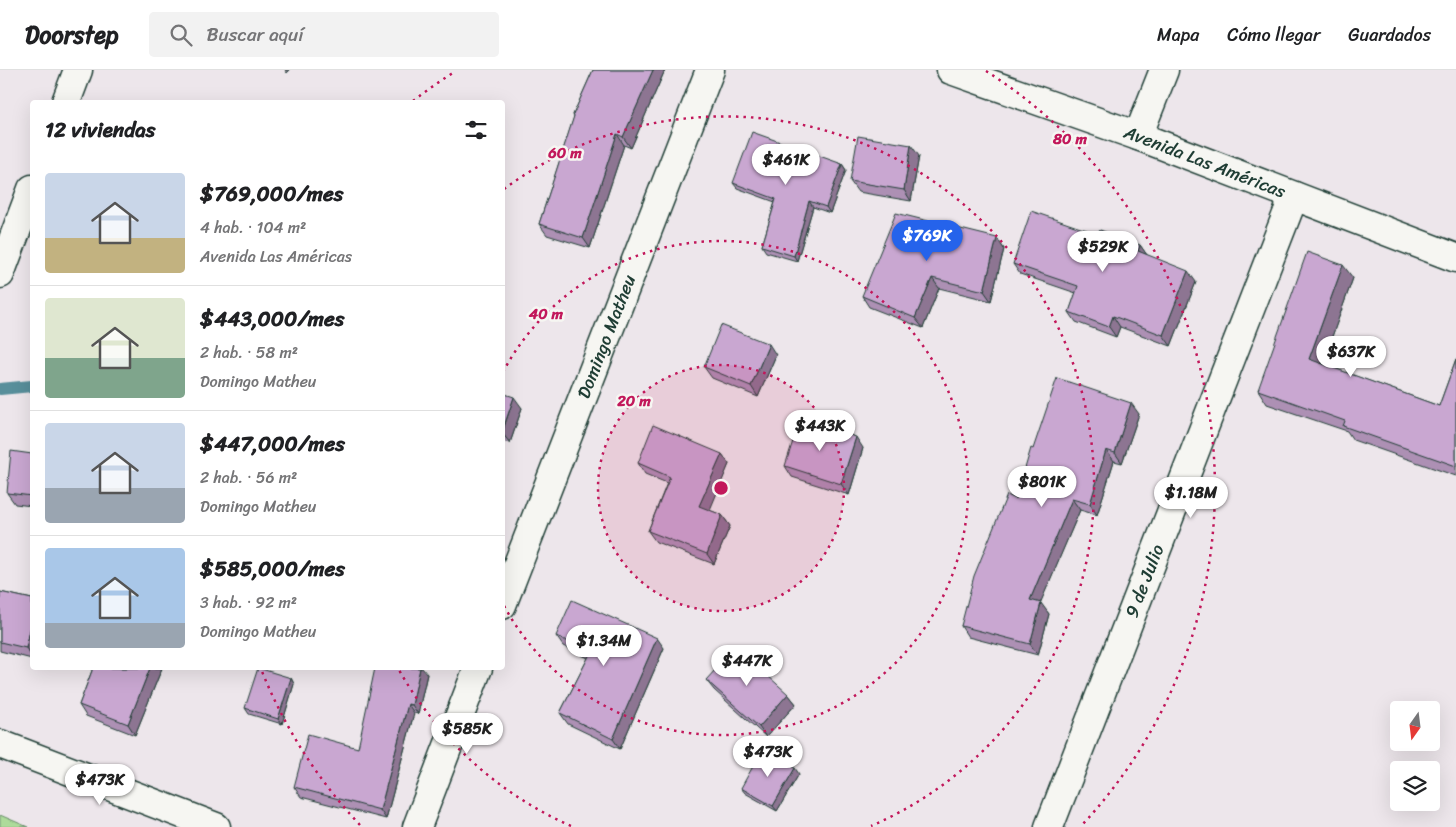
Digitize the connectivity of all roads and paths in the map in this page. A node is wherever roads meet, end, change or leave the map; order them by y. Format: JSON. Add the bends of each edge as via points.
{"nodes":[{"id":1,"x":78,"y":70,"type":"edge"},
{"id":2,"x":710,"y":70,"type":"edge"},
{"id":3,"x":951,"y":70,"type":"edge"},
{"id":4,"x":1164,"y":70,"type":"edge"},
{"id":5,"x":67,"y":100,"type":"edge"},
{"id":6,"x":1138,"y":136,"type":"junction"},
{"id":7,"x":30,"y":194,"type":"edge"},
{"id":8,"x":1294,"y":196,"type":"junction"},
{"id":9,"x":1456,"y":258,"type":"edge"},
{"id":10,"x":0,"y":274,"type":"edge"},
{"id":11,"x":505,"y":597,"type":"edge"},
{"id":12,"x":477,"y":670,"type":"edge"},
{"id":13,"x":0,"y":744,"type":"edge"},
{"id":14,"x":216,"y":827,"type":"edge"},
{"id":15,"x":416,"y":827,"type":"edge"},
{"id":16,"x":1048,"y":827,"type":"edge"}],
"edges":[{"from":1,"to":5,"type":"street"},
{"from":2,"to":11,"type":"street","name":"Domingo Matheu"},
{"from":3,"to":6,"type":"street","name":"Avenida Las Américas"},
{"from":4,"to":6,"type":"street"},
{"from":6,"to":8,"type":"street","name":"Avenida Las Américas"},
{"from":7,"to":10,"type":"street"},
{"from":8,"to":9,"type":"street","name":"Avenida Las Américas"},
{"from":8,"to":16,"type":"street","name":"9 de Julio"},
{"from":12,"to":15,"type":"street"},
{"from":13,"to":14,"type":"street"}]}
